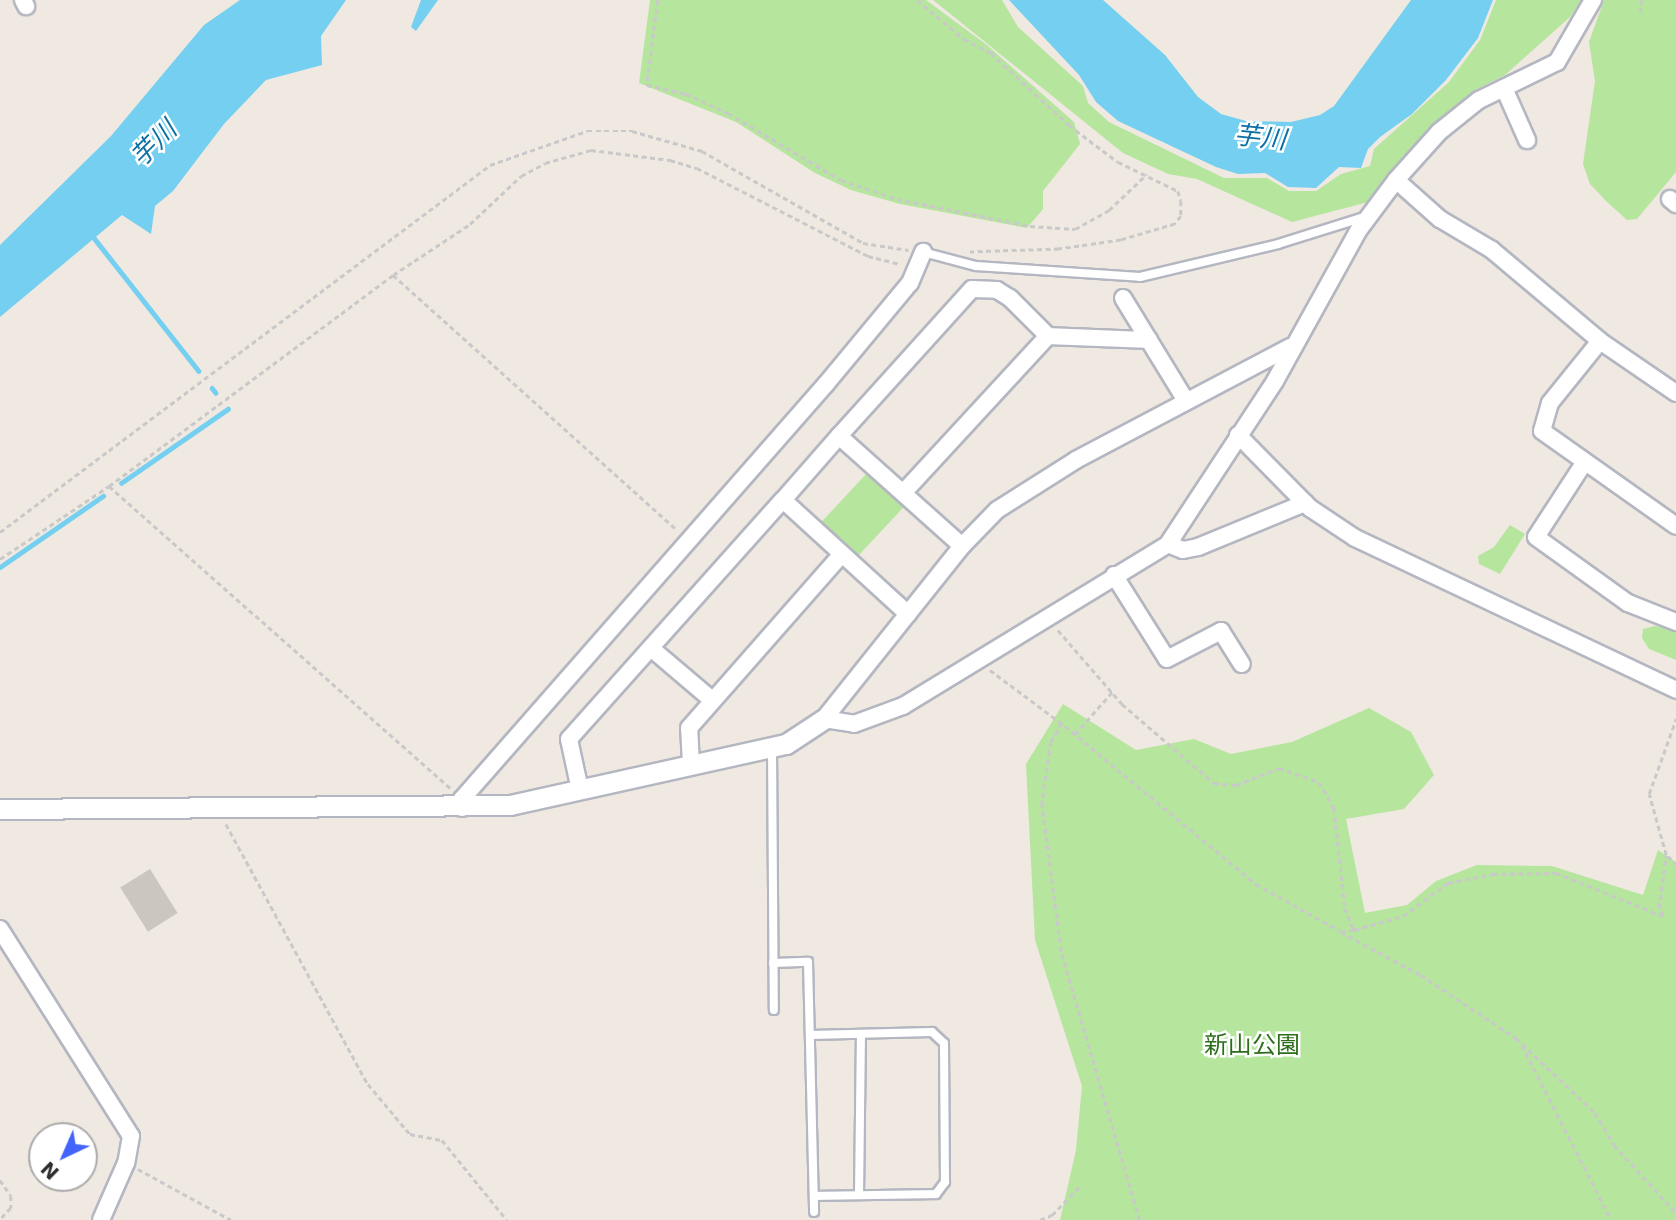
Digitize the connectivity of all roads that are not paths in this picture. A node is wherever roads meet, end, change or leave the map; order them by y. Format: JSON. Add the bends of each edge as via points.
{"nodes":[{"id":1,"x":1593,"y":0,"type":"edge"},
{"id":2,"x":1504,"y":88,"type":"junction"},
{"id":3,"x":1527,"y":140,"type":"dead end"},
{"id":4,"x":1396,"y":180,"type":"junction"},
{"id":5,"x":1371,"y":215,"type":"junction"},
{"id":6,"x":923,"y":252,"type":"joint"},
{"id":7,"x":1123,"y":298,"type":"dead end"},
{"id":8,"x":1048,"y":336,"type":"junction"},
{"id":9,"x":1149,"y":340,"type":"junction"},
{"id":10,"x":1601,"y":341,"type":"junction"},
{"id":11,"x":1290,"y":347,"type":"junction"},
{"id":12,"x":1676,"y":393,"type":"edge"},
{"id":13,"x":1186,"y":401,"type":"junction"},
{"id":14,"x":1238,"y":435,"type":"junction"},
{"id":15,"x":839,"y":436,"type":"junction"},
{"id":16,"x":1584,"y":463,"type":"junction"},
{"id":17,"x":903,"y":493,"type":"junction"},
{"id":18,"x":783,"y":500,"type":"junction"},
{"id":19,"x":1305,"y":503,"type":"junction"},
{"id":20,"x":1676,"y":526,"type":"edge"},
{"id":21,"x":1168,"y":544,"type":"junction"},
{"id":22,"x":962,"y":546,"type":"junction"},
{"id":23,"x":841,"y":555,"type":"junction"},
{"id":24,"x":1114,"y":575,"type":"junction"},
{"id":25,"x":908,"y":614,"type":"junction"},
{"id":26,"x":1676,"y":622,"type":"edge"},
{"id":27,"x":652,"y":649,"type":"junction"},
{"id":28,"x":1242,"y":664,"type":"dead end"},
{"id":29,"x":1676,"y":690,"type":"edge"},
{"id":30,"x":712,"y":700,"type":"junction"},
{"id":31,"x":824,"y":719,"type":"junction"},
{"id":32,"x":772,"y":748,"type":"junction"},
{"id":33,"x":691,"y":764,"type":"junction"},
{"id":34,"x":580,"y":790,"type":"junction"},
{"id":35,"x":462,"y":803,"type":"junction"},
{"id":36,"x":0,"y":809,"type":"edge"},
{"id":37,"x":0,"y":929,"type":"edge"},
{"id":38,"x":773,"y":963,"type":"junction"},
{"id":39,"x":774,"y":1010,"type":"dead end"},
{"id":40,"x":861,"y":1034,"type":"junction"},
{"id":41,"x":810,"y":1035,"type":"junction"},
{"id":42,"x":859,"y":1195,"type":"junction"},
{"id":43,"x":814,"y":1196,"type":"junction"},
{"id":44,"x":814,"y":1212,"type":"dead end"},
{"id":45,"x":101,"y":1220,"type":"edge"}],
"edges":[{"from":1,"to":2,"type":"street","via":[[1557,61]]},
{"from":2,"to":3,"type":"street"},
{"from":2,"to":4,"type":"street","via":[[1479,100],[1439,132]]},
{"from":4,"to":5,"type":"street"},
{"from":4,"to":10,"type":"street","via":[[1440,219],[1492,250],[1562,304]]},
{"from":5,"to":6,"type":"lane","via":[[1278,244],[1140,277],[976,266]]},
{"from":5,"to":11,"type":"street"},
{"from":6,"to":35,"type":"street","via":[[910,283]]},
{"from":7,"to":9,"type":"street"},
{"from":8,"to":9,"type":"street"},
{"from":8,"to":15,"type":"street","via":[[1010,298],[997,290],[972,289]]},
{"from":8,"to":17,"type":"street"},
{"from":9,"to":13,"type":"street"},
{"from":10,"to":12,"type":"street"},
{"from":10,"to":16,"type":"street","via":[[1550,403],[1541,422],[1542,431]]},
{"from":11,"to":13,"type":"street"},
{"from":11,"to":14,"type":"street","via":[[1275,381]]},
{"from":13,"to":22,"type":"street","via":[[1021,492]]},
{"from":14,"to":19,"type":"street"},
{"from":14,"to":21,"type":"street"},
{"from":15,"to":17,"type":"street"},
{"from":15,"to":18,"type":"street"},
{"from":16,"to":20,"type":"street"},
{"from":16,"to":26,"type":"street","via":[[1536,537],[1628,603]]},
{"from":17,"to":22,"type":"street"},
{"from":18,"to":23,"type":"street"},
{"from":18,"to":27,"type":"street"},
{"from":19,"to":21,"type":"street","via":[[1198,547],[1183,550]]},
{"from":19,"to":29,"type":"street","via":[[1355,538]]},
{"from":21,"to":24,"type":"street"},
{"from":22,"to":25,"type":"street"},
{"from":23,"to":25,"type":"street"},
{"from":23,"to":30,"type":"street"},
{"from":24,"to":28,"type":"street","via":[[1167,659],[1221,631]]},
{"from":24,"to":31,"type":"street","via":[[941,687],[854,724]]},
{"from":25,"to":31,"type":"street"},
{"from":27,"to":30,"type":"street"},
{"from":27,"to":34,"type":"street","via":[[569,739]]},
{"from":30,"to":33,"type":"street","via":[[689,728]]},
{"from":31,"to":32,"type":"street"},
{"from":32,"to":33,"type":"street"},
{"from":32,"to":38,"type":"lane"},
{"from":33,"to":34,"type":"street"},
{"from":34,"to":35,"type":"street","via":[[510,805]]},
{"from":35,"to":36,"type":"street"},
{"from":37,"to":45,"type":"street","via":[[131,1136],[126,1163]]},
{"from":38,"to":39,"type":"lane"},
{"from":38,"to":41,"type":"lane","via":[[808,962]]},
{"from":40,"to":41,"type":"lane"},
{"from":40,"to":42,"type":"lane"},
{"from":40,"to":42,"type":"lane","via":[[932,1032],[944,1044],[944,1182],[936,1194]]},
{"from":41,"to":43,"type":"lane"},
{"from":42,"to":43,"type":"lane"},
{"from":43,"to":44,"type":"lane"}]}
